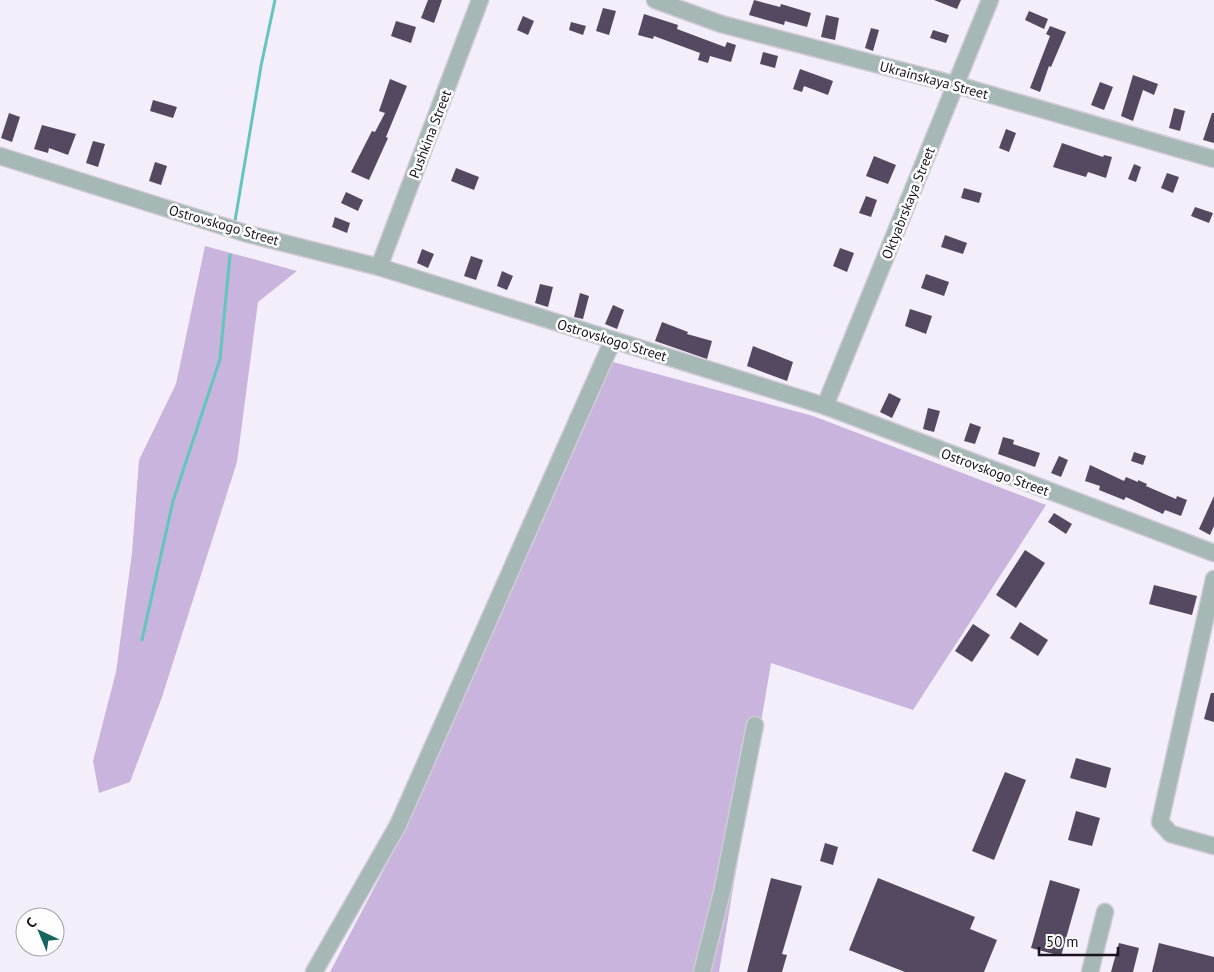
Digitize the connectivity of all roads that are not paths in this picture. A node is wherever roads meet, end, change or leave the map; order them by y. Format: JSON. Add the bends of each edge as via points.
{"nodes":[{"id":1,"x":480,"y":0,"type":"edge"},
{"id":2,"x":655,"y":0,"type":"edge"},
{"id":3,"x":990,"y":0,"type":"edge"},
{"id":4,"x":957,"y":85,"type":"junction"},
{"id":5,"x":0,"y":156,"type":"edge"},
{"id":6,"x":1214,"y":159,"type":"edge"},
{"id":7,"x":379,"y":267,"type":"junction"},
{"id":8,"x":613,"y":340,"type":"junction"},
{"id":9,"x":825,"y":406,"type":"junction"},
{"id":10,"x":1214,"y":553,"type":"edge"},
{"id":11,"x":1214,"y":579,"type":"edge"},
{"id":12,"x":755,"y":725,"type":"dead end"},
{"id":13,"x":1214,"y":846,"type":"edge"},
{"id":14,"x":1105,"y":912,"type":"dead end"},
{"id":15,"x":314,"y":972,"type":"edge"},
{"id":16,"x":702,"y":972,"type":"edge"},
{"id":17,"x":1090,"y":972,"type":"edge"}],
"edges":[{"from":1,"to":7,"type":"street","name":"Pushkina Street"},
{"from":2,"to":4,"type":"street","name":"Ukrainskaya Street","via":[[721,24]]},
{"from":3,"to":4,"type":"street","name":"Oktyabrskaya Street"},
{"from":4,"to":6,"type":"street","name":"Ukrainskaya Street"},
{"from":4,"to":9,"type":"street","name":"Oktyabrskaya Street"},
{"from":5,"to":7,"type":"street","name":"Ostrovskogo Street","via":[[248,234]]},
{"from":7,"to":8,"type":"street","name":"Ostrovskogo Street"},
{"from":8,"to":9,"type":"street","name":"Ostrovskogo Street"},
{"from":8,"to":15,"type":"street","via":[[398,824]]},
{"from":9,"to":10,"type":"street","name":"Ostrovskogo Street"},
{"from":11,"to":13,"type":"street","via":[[1160,822],[1171,834]]},
{"from":12,"to":16,"type":"street","via":[[723,888]]},
{"from":14,"to":17,"type":"street"}]}
